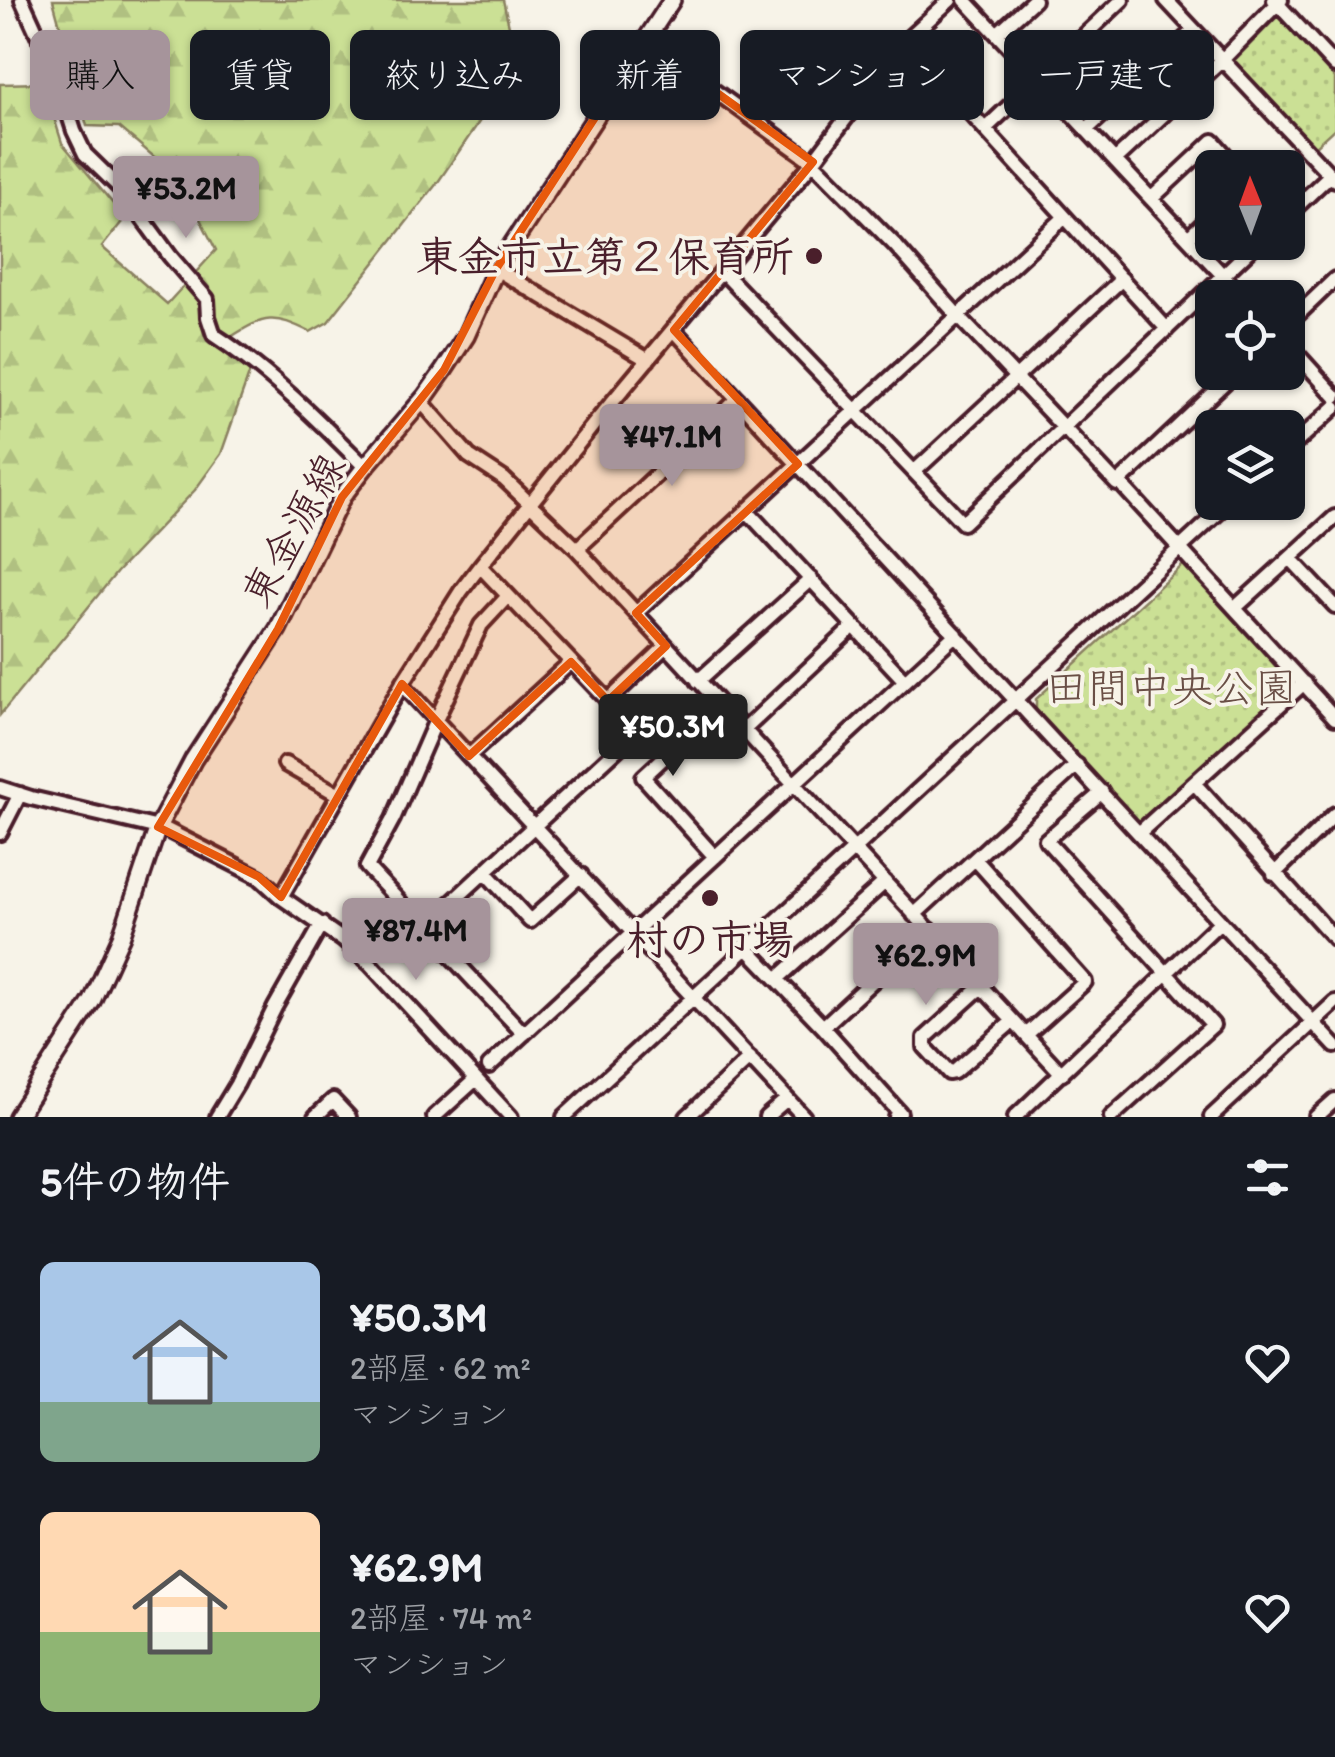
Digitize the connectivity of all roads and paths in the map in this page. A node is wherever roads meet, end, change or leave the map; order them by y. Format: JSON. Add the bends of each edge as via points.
{"nodes":[{"id":1,"x":22,"y":0,"type":"edge"},
{"id":2,"x":672,"y":0,"type":"edge"},
{"id":3,"x":950,"y":0,"type":"edge"},
{"id":4,"x":965,"y":0,"type":"edge"},
{"id":5,"x":1034,"y":0,"type":"edge"},
{"id":6,"x":1122,"y":0,"type":"edge"},
{"id":7,"x":1166,"y":0,"type":"edge"},
{"id":8,"x":1277,"y":1,"type":"edge"},
{"id":9,"x":652,"y":30,"type":"edge"},
{"id":10,"x":917,"y":30,"type":"edge"},
{"id":11,"x":1090,"y":30,"type":"edge"},
{"id":12,"x":1194,"y":30,"type":"edge"},
{"id":13,"x":997,"y":34,"type":"junction"},
{"id":14,"x":1004,"y":42,"type":"edge"},
{"id":15,"x":1214,"y":51,"type":"edge"},
{"id":16,"x":1222,"y":60,"type":"junction"},
{"id":17,"x":1335,"y":66,"type":"edge"},
{"id":18,"x":720,"y":95,"type":"edge"},
{"id":19,"x":1004,"y":111,"type":"edge"},
{"id":20,"x":594,"y":120,"type":"edge"},
{"id":21,"x":845,"y":120,"type":"edge"},
{"id":22,"x":977,"y":120,"type":"edge"},
{"id":23,"x":1077,"y":120,"type":"edge"},
{"id":24,"x":1097,"y":120,"type":"edge"},
{"id":25,"x":985,"y":129,"type":"junction"},
{"id":26,"x":1086,"y":130,"type":"junction"},
{"id":27,"x":1195,"y":159,"type":"edge"},
{"id":28,"x":1114,"y":160,"type":"junction"},
{"id":29,"x":813,"y":162,"type":"junction"},
{"id":30,"x":1332,"y":177,"type":"edge"},
{"id":31,"x":1151,"y":199,"type":"junction"},
{"id":32,"x":1305,"y":200,"type":"edge"},
{"id":33,"x":1065,"y":218,"type":"junction"},
{"id":34,"x":1195,"y":231,"type":"edge"},
{"id":35,"x":1188,"y":238,"type":"junction"},
{"id":36,"x":1240,"y":260,"type":"edge"},
{"id":37,"x":496,"y":270,"type":"junction"},
{"id":38,"x":722,"y":272,"type":"junction"},
{"id":39,"x":1224,"y":276,"type":"junction"},
{"id":40,"x":1122,"y":279,"type":"junction"},
{"id":41,"x":1335,"y":279,"type":"edge"},
{"id":42,"x":1228,"y":280,"type":"edge"},
{"id":43,"x":1305,"y":308,"type":"edge"},
{"id":44,"x":958,"y":316,"type":"junction"},
{"id":45,"x":1167,"y":329,"type":"junction"},
{"id":46,"x":674,"y":330,"type":"junction"},
{"id":47,"x":648,"y":360,"type":"junction"},
{"id":48,"x":1305,"y":363,"type":"edge"},
{"id":49,"x":1016,"y":378,"type":"junction"},
{"id":50,"x":1217,"y":390,"type":"edge"},
{"id":51,"x":1335,"y":396,"type":"edge"},
{"id":52,"x":738,"y":399,"type":"junction"},
{"id":53,"x":422,"y":401,"type":"junction"},
{"id":54,"x":1335,"y":407,"type":"edge"},
{"id":55,"x":856,"y":410,"type":"junction"},
{"id":56,"x":1064,"y":428,"type":"junction"},
{"id":57,"x":1305,"y":434,"type":"edge"},
{"id":58,"x":798,"y":464,"type":"junction"},
{"id":59,"x":365,"y":467,"type":"junction"},
{"id":60,"x":914,"y":472,"type":"junction"},
{"id":61,"x":1119,"y":482,"type":"junction"},
{"id":62,"x":529,"y":503,"type":"junction"},
{"id":63,"x":747,"y":511,"type":"junction"},
{"id":64,"x":1335,"y":517,"type":"edge"},
{"id":65,"x":1210,"y":520,"type":"edge"},
{"id":66,"x":577,"y":548,"type":"junction"},
{"id":67,"x":1179,"y":549,"type":"junction"},
{"id":68,"x":1290,"y":558,"type":"junction"},
{"id":69,"x":480,"y":566,"type":"junction"},
{"id":70,"x":811,"y":579,"type":"junction"},
{"id":71,"x":508,"y":596,"type":"junction"},
{"id":72,"x":1335,"y":606,"type":"edge"},
{"id":73,"x":1236,"y":608,"type":"junction"},
{"id":74,"x":636,"y":614,"type":"junction"},
{"id":75,"x":854,"y":626,"type":"junction"},
{"id":76,"x":956,"y":634,"type":"junction"},
{"id":77,"x":666,"y":646,"type":"junction"},
{"id":78,"x":571,"y":662,"type":"junction"},
{"id":79,"x":698,"y":681,"type":"junction"},
{"id":80,"x":905,"y":682,"type":"junction"},
{"id":81,"x":1304,"y":683,"type":"junction"},
{"id":82,"x":402,"y":684,"type":"junction"},
{"id":83,"x":1016,"y":699,"type":"junction"},
{"id":84,"x":608,"y":701,"type":"junction"},
{"id":85,"x":720,"y":705,"type":"junction"},
{"id":86,"x":1335,"y":718,"type":"edge"},
{"id":87,"x":436,"y":720,"type":"junction"},
{"id":88,"x":744,"y":730,"type":"junction"},
{"id":89,"x":469,"y":756,"type":"junction"},
{"id":90,"x":285,"y":764,"type":"dead end"},
{"id":91,"x":1077,"y":765,"type":"junction"},
{"id":92,"x":794,"y":784,"type":"junction"},
{"id":93,"x":1194,"y":784,"type":"junction"},
{"id":94,"x":0,"y":788,"type":"edge"},
{"id":95,"x":1102,"y":792,"type":"junction"},
{"id":96,"x":20,"y":794,"type":"junction"},
{"id":97,"x":339,"y":795,"type":"junction"},
{"id":98,"x":1332,"y":822,"type":"edge"},
{"id":99,"x":536,"y":826,"type":"junction"},
{"id":100,"x":158,"y":827,"type":"junction"},
{"id":101,"x":0,"y":833,"type":"edge"},
{"id":102,"x":1139,"y":833,"type":"junction"},
{"id":103,"x":854,"y":849,"type":"junction"},
{"id":104,"x":715,"y":857,"type":"junction"},
{"id":105,"x":975,"y":859,"type":"junction"},
{"id":106,"x":485,"y":872,"type":"junction"},
{"id":107,"x":1274,"y":874,"type":"junction"},
{"id":108,"x":581,"y":875,"type":"junction"},
{"id":109,"x":884,"y":882,"type":"junction"},
{"id":110,"x":280,"y":897,"type":"junction"},
{"id":111,"x":914,"y":915,"type":"junction"},
{"id":112,"x":1220,"y":922,"type":"junction"},
{"id":113,"x":322,"y":924,"type":"junction"},
{"id":114,"x":424,"y":928,"type":"junction"},
{"id":115,"x":929,"y":930,"type":"junction"},
{"id":116,"x":634,"y":932,"type":"junction"},
{"id":117,"x":1335,"y":939,"type":"edge"},
{"id":118,"x":747,"y":948,"type":"junction"},
{"id":119,"x":1166,"y":976,"type":"junction"},
{"id":120,"x":777,"y":979,"type":"junction"},
{"id":121,"x":982,"y":986,"type":"junction"},
{"id":122,"x":694,"y":996,"type":"junction"},
{"id":123,"x":1335,"y":1002,"type":"edge"},
{"id":124,"x":1013,"y":1021,"type":"junction"},
{"id":125,"x":1313,"y":1022,"type":"junction"},
{"id":126,"x":823,"y":1027,"type":"junction"},
{"id":127,"x":524,"y":1034,"type":"junction"},
{"id":128,"x":1026,"y":1036,"type":"junction"},
{"id":129,"x":1335,"y":1046,"type":"edge"},
{"id":130,"x":750,"y":1058,"type":"junction"},
{"id":131,"x":489,"y":1066,"type":"dead end"},
{"id":132,"x":1062,"y":1074,"type":"junction"},
{"id":133,"x":476,"y":1079,"type":"junction"},
{"id":134,"x":787,"y":1098,"type":"junction"},
{"id":135,"x":1335,"y":1100,"type":"edge"},
{"id":136,"x":17,"y":1117,"type":"edge"},
{"id":137,"x":216,"y":1117,"type":"edge"},
{"id":138,"x":314,"y":1117,"type":"edge"},
{"id":139,"x":349,"y":1117,"type":"edge"},
{"id":140,"x":434,"y":1117,"type":"edge"},
{"id":141,"x":512,"y":1117,"type":"edge"},
{"id":142,"x":564,"y":1117,"type":"edge"},
{"id":143,"x":688,"y":1117,"type":"edge"},
{"id":144,"x":766,"y":1117,"type":"edge"},
{"id":145,"x":804,"y":1117,"type":"edge"},
{"id":146,"x":896,"y":1117,"type":"edge"},
{"id":147,"x":1015,"y":1117,"type":"edge"},
{"id":148,"x":1111,"y":1117,"type":"edge"},
{"id":149,"x":1211,"y":1117,"type":"edge"},
{"id":150,"x":1316,"y":1117,"type":"edge"}],
"edges":[{"from":1,"to":59,"type":"street","via":[[85,154],[121,189],[207,299],[214,335],[312,414]]},
{"from":2,"to":9,"type":"main road","name":"東金源線"},
{"from":3,"to":10,"type":"street"},
{"from":4,"to":13,"type":"street"},
{"from":5,"to":13,"type":"street"},
{"from":6,"to":11,"type":"street"},
{"from":7,"to":12,"type":"street"},
{"from":8,"to":16,"type":"street"},
{"from":8,"to":17,"type":"street"},
{"from":13,"to":14,"type":"street"},
{"from":15,"to":16,"type":"street"},
{"from":16,"to":28,"type":"street"},
{"from":16,"to":30,"type":"street"},
{"from":18,"to":29,"type":"street"},
{"from":19,"to":25,"type":"street"},
{"from":20,"to":37,"type":"main road","name":"東金源線"},
{"from":21,"to":29,"type":"street"},
{"from":22,"to":25,"type":"street"},
{"from":23,"to":26,"type":"street"},
{"from":24,"to":26,"type":"street"},
{"from":25,"to":33,"type":"street"},
{"from":26,"to":28,"type":"street"},
{"from":27,"to":31,"type":"street"},
{"from":28,"to":31,"type":"street"},
{"from":29,"to":38,"type":"street"},
{"from":29,"to":44,"type":"street"},
{"from":30,"to":32,"type":"street"},
{"from":31,"to":35,"type":"street"},
{"from":33,"to":40,"type":"street"},
{"from":33,"to":44,"type":"street"},
{"from":34,"to":35,"type":"street"},
{"from":35,"to":39,"type":"street"},
{"from":36,"to":39,"type":"street"},
{"from":37,"to":47,"type":"street"},
{"from":37,"to":53,"type":"main road","name":"東金源線","via":[[466,336]]},
{"from":38,"to":46,"type":"street"},
{"from":38,"to":55,"type":"street"},
{"from":39,"to":42,"type":"street"},
{"from":39,"to":45,"type":"street"},
{"from":40,"to":45,"type":"street"},
{"from":40,"to":49,"type":"street"},
{"from":41,"to":43,"type":"street"},
{"from":44,"to":49,"type":"street"},
{"from":44,"to":55,"type":"street"},
{"from":45,"to":56,"type":"street"},
{"from":46,"to":47,"type":"street"},
{"from":46,"to":52,"type":"street"},
{"from":47,"to":62,"type":"street"},
{"from":48,"to":51,"type":"street"},
{"from":49,"to":56,"type":"street"},
{"from":49,"to":60,"type":"street"},
{"from":50,"to":61,"type":"street"},
{"from":52,"to":58,"type":"street"},
{"from":52,"to":66,"type":"street"},
{"from":53,"to":59,"type":"main road","name":"東金源線"},
{"from":53,"to":62,"type":"street","via":[[469,456]]},
{"from":54,"to":57,"type":"street"},
{"from":55,"to":58,"type":"street"},
{"from":55,"to":60,"type":"street"},
{"from":56,"to":60,"type":"street","via":[[963,523]]},
{"from":56,"to":61,"type":"street"},
{"from":58,"to":63,"type":"street"},
{"from":58,"to":76,"type":"street"},
{"from":59,"to":100,"type":"main road","name":"東金源線","via":[[342,497],[278,629],[192,760]]},
{"from":61,"to":67,"type":"street"},
{"from":62,"to":66,"type":"street"},
{"from":62,"to":69,"type":"street"},
{"from":63,"to":70,"type":"street"},
{"from":63,"to":74,"type":"street"},
{"from":64,"to":68,"type":"street"},
{"from":65,"to":67,"type":"street"},
{"from":66,"to":74,"type":"street"},
{"from":67,"to":73,"type":"street"},
{"from":67,"to":83,"type":"street"},
{"from":68,"to":72,"type":"street"},
{"from":68,"to":73,"type":"street"},
{"from":69,"to":71,"type":"street"},
{"from":69,"to":82,"type":"street"},
{"from":70,"to":75,"type":"street"},
{"from":70,"to":79,"type":"street"},
{"from":71,"to":78,"type":"street"},
{"from":71,"to":87,"type":"street","via":[[480,625]]},
{"from":73,"to":81,"type":"street"},
{"from":74,"to":77,"type":"street"},
{"from":75,"to":80,"type":"street"},
{"from":75,"to":88,"type":"street"},
{"from":76,"to":80,"type":"street"},
{"from":76,"to":83,"type":"street"},
{"from":77,"to":79,"type":"street"},
{"from":77,"to":84,"type":"street"},
{"from":78,"to":84,"type":"street"},
{"from":78,"to":89,"type":"street"},
{"from":79,"to":85,"type":"street"},
{"from":80,"to":92,"type":"street"},
{"from":81,"to":86,"type":"street"},
{"from":81,"to":93,"type":"street"},
{"from":82,"to":87,"type":"street"},
{"from":82,"to":97,"type":"street"},
{"from":83,"to":91,"type":"street"},
{"from":83,"to":103,"type":"street"},
{"from":84,"to":99,"type":"street","via":[[637,731]]},
{"from":85,"to":88,"type":"street"},
{"from":85,"to":104,"type":"street","via":[[643,777]]},
{"from":87,"to":89,"type":"street"},
{"from":87,"to":114,"type":"street","via":[[367,868]]},
{"from":88,"to":92,"type":"street"},
{"from":89,"to":99,"type":"street"},
{"from":90,"to":97,"type":"street"},
{"from":91,"to":95,"type":"street"},
{"from":91,"to":105,"type":"street"},
{"from":92,"to":103,"type":"street"},
{"from":92,"to":104,"type":"street"},
{"from":93,"to":102,"type":"street"},
{"from":93,"to":107,"type":"street"},
{"from":94,"to":96,"type":"street"},
{"from":95,"to":102,"type":"street"},
{"from":95,"to":119,"type":"street","via":[[1046,840]]},
{"from":96,"to":100,"type":"street"},
{"from":96,"to":101,"type":"street"},
{"from":97,"to":110,"type":"street"},
{"from":98,"to":107,"type":"street"},
{"from":99,"to":106,"type":"street"},
{"from":99,"to":108,"type":"street"},
{"from":100,"to":110,"type":"street","via":[[259,877]]},
{"from":100,"to":136,"type":"main road","name":"東金源線","via":[[109,968]]},
{"from":102,"to":112,"type":"street"},
{"from":103,"to":109,"type":"street"},
{"from":103,"to":118,"type":"street"},
{"from":104,"to":116,"type":"street"},
{"from":105,"to":111,"type":"street"},
{"from":105,"to":128,"type":"street","via":[[1084,982]]},
{"from":106,"to":108,"type":"street","via":[[530,921]]},
{"from":106,"to":114,"type":"street"},
{"from":107,"to":117,"type":"street"},
{"from":108,"to":116,"type":"street"},
{"from":109,"to":111,"type":"street"},
{"from":109,"to":120,"type":"street"},
{"from":110,"to":113,"type":"street"},
{"from":111,"to":115,"type":"street"},
{"from":112,"to":119,"type":"street"},
{"from":112,"to":125,"type":"street"},
{"from":113,"to":133,"type":"street","via":[[370,964]]},
{"from":113,"to":137,"type":"street"},
{"from":114,"to":127,"type":"street"},
{"from":115,"to":121,"type":"street"},
{"from":115,"to":126,"type":"street"},
{"from":116,"to":122,"type":"street"},
{"from":116,"to":127,"type":"street"},
{"from":118,"to":120,"type":"street"},
{"from":118,"to":122,"type":"street"},
{"from":119,"to":132,"type":"street"},
{"from":119,"to":148,"type":"street","via":[[1213,1025]]},
{"from":120,"to":126,"type":"street"},
{"from":121,"to":124,"type":"street"},
{"from":121,"to":124,"type":"street","via":[[925,1038],[925,1047],[954,1072]]},
{"from":122,"to":130,"type":"street"},
{"from":122,"to":142,"type":"street"},
{"from":123,"to":125,"type":"street"},
{"from":124,"to":128,"type":"street"},
{"from":125,"to":129,"type":"street"},
{"from":125,"to":149,"type":"street"},
{"from":126,"to":146,"type":"street","via":[[900,1113]]},
{"from":127,"to":131,"type":"street"},
{"from":128,"to":132,"type":"street"},
{"from":130,"to":134,"type":"street"},
{"from":130,"to":143,"type":"street"},
{"from":132,"to":147,"type":"street"},
{"from":133,"to":140,"type":"street"},
{"from":133,"to":141,"type":"street"},
{"from":134,"to":144,"type":"street"},
{"from":134,"to":145,"type":"street"},
{"from":135,"to":150,"type":"street"},
{"from":138,"to":139,"type":"street","via":[[333,1100]]}]}
